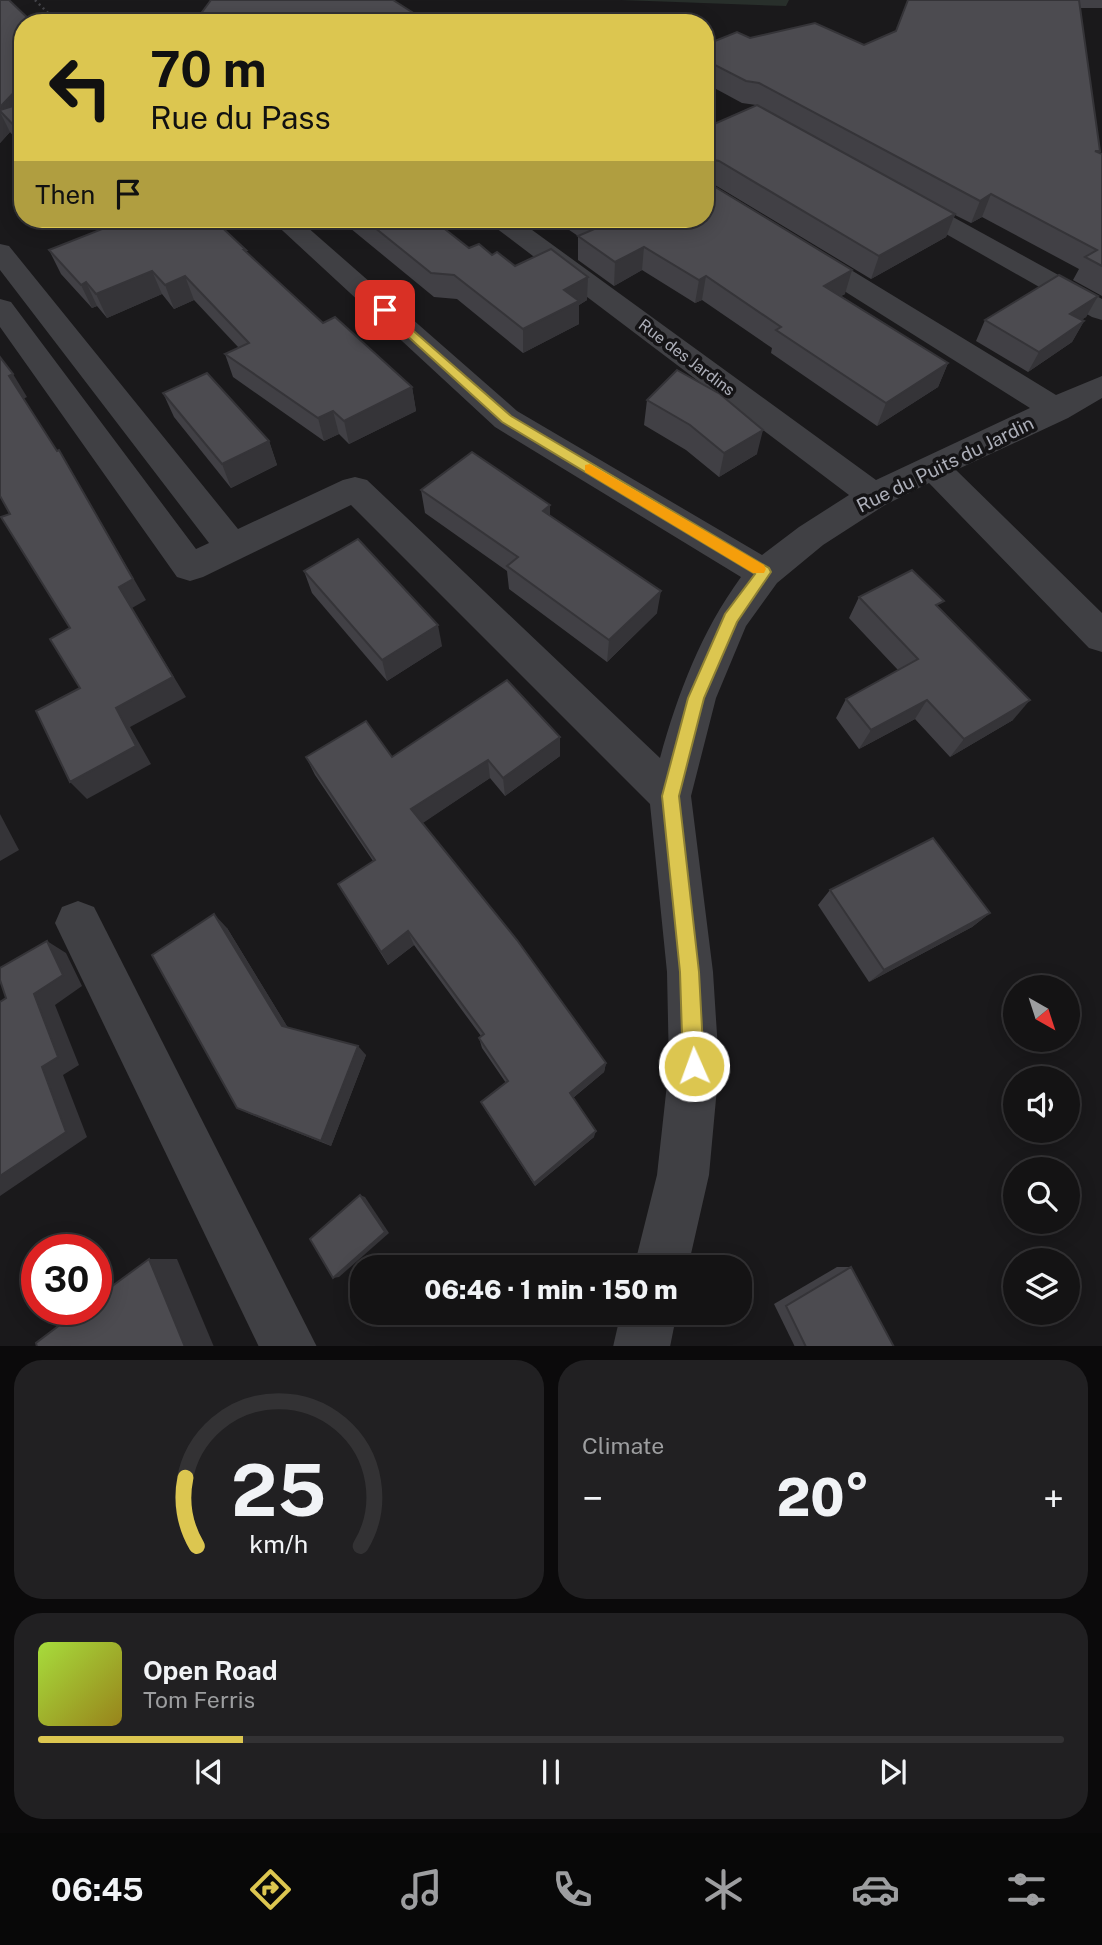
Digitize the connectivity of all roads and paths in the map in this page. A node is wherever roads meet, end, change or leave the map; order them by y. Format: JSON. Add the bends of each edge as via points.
{"nodes":[{"id":1,"x":35,"y":0,"type":"edge"},
{"id":2,"x":53,"y":14,"type":"edge"},
{"id":3,"x":888,"y":191,"type":"edge"},
{"id":4,"x":293,"y":228,"type":"edge"},
{"id":5,"x":513,"y":228,"type":"edge"},
{"id":6,"x":787,"y":243,"type":"edge"},
{"id":7,"x":0,"y":252,"type":"edge"},
{"id":8,"x":1,"y":308,"type":"edge"},
{"id":9,"x":1102,"y":311,"type":"edge"},
{"id":10,"x":1102,"y":386,"type":"edge"},
{"id":11,"x":1057,"y":410,"type":"junction"},
{"id":12,"x":934,"y":468,"type":"junction"},
{"id":13,"x":873,"y":496,"type":"junction"},
{"id":14,"x":232,"y":547,"type":"junction"},
{"id":15,"x":764,"y":572,"type":"junction"},
{"id":16,"x":1102,"y":637,"type":"edge"},
{"id":17,"x":670,"y":796,"type":"junction"},
{"id":18,"x":78,"y":923,"type":"dead end"},
{"id":19,"x":664,"y":1255,"type":"edge"},
{"id":20,"x":646,"y":1325,"type":"edge"},
{"id":21,"x":289,"y":1346,"type":"edge"},
{"id":22,"x":641,"y":1346,"type":"edge"}],
"edges":[{"from":1,"to":2,"type":"path"},
{"from":3,"to":9,"type":"street"},
{"from":4,"to":15,"type":"street","via":[[506,419]]},
{"from":5,"to":13,"type":"street","name":"Rue des Jardins"},
{"from":6,"to":11,"type":"street"},
{"from":7,"to":14,"type":"street"},
{"from":8,"to":14,"type":"street","via":[[190,567]]},
{"from":10,"to":11,"type":"street","name":"Rue du Puits du Jardin"},
{"from":11,"to":12,"type":"street","name":"Rue du Puits du Jardin"},
{"from":12,"to":13,"type":"street","name":"Rue du Puits du Jardin"},
{"from":12,"to":16,"type":"street"},
{"from":13,"to":15,"type":"street","name":"Rue du Puits du Jardin"},
{"from":14,"to":17,"type":"street","via":[[355,489]]},
{"from":15,"to":17,"type":"street","name":"Rue du Puits du Jardin","via":[[731,619],[696,698]]},
{"from":17,"to":19,"type":"street","name":"Rue du Puits du Jardin","via":[[690,972],[694,1066],[683,1175]]},
{"from":18,"to":21,"type":"street"},
{"from":20,"to":22,"type":"street"}]}
